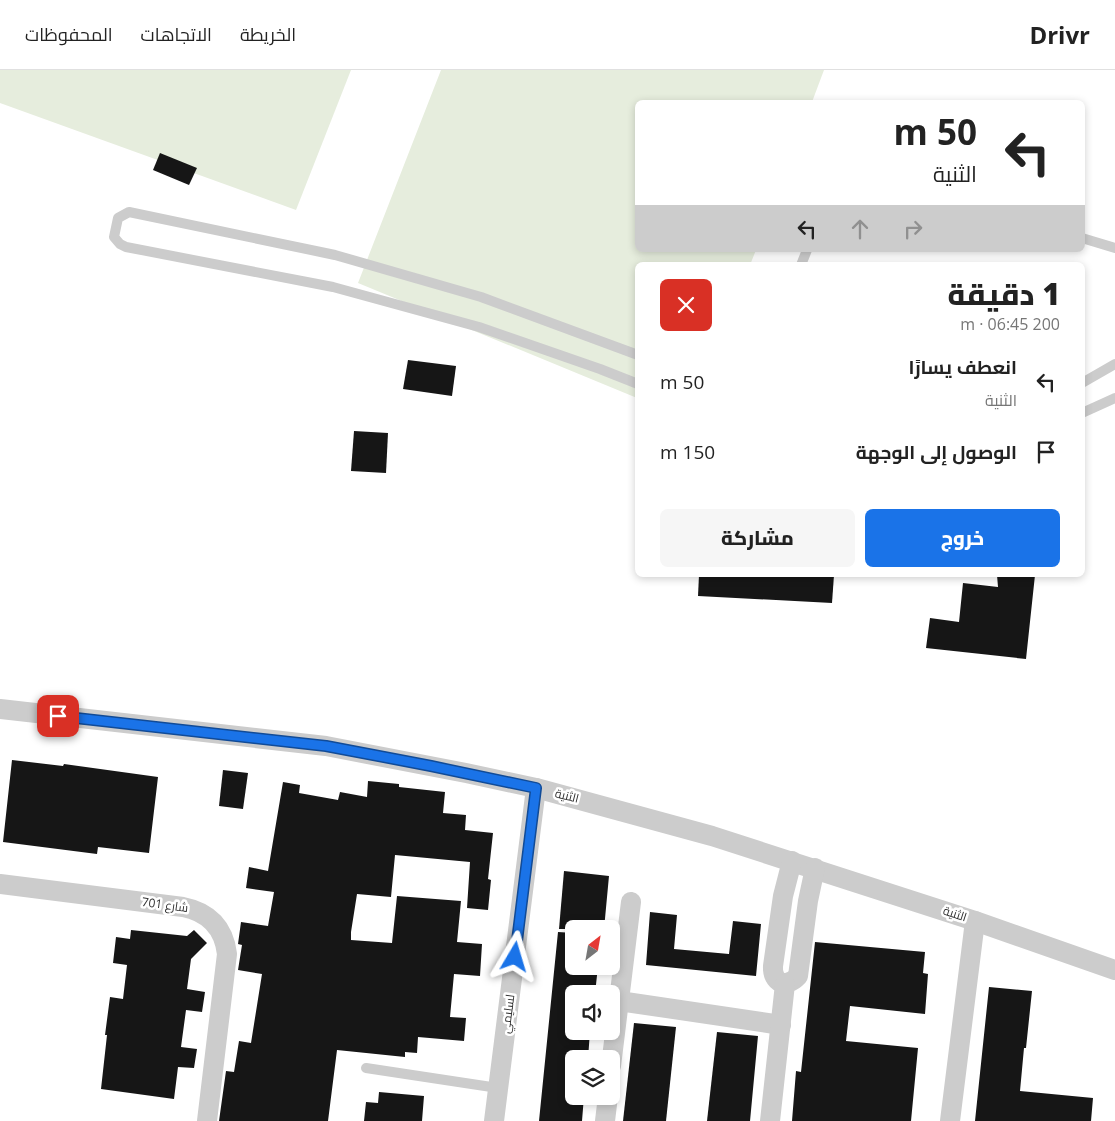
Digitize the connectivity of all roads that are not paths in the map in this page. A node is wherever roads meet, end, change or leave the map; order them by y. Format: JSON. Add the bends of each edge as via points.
{"nodes":[{"id":1,"x":1085,"y":239,"type":"edge"},
{"id":2,"x":1115,"y":248,"type":"edge"},
{"id":3,"x":635,"y":354,"type":"edge"},
{"id":4,"x":1115,"y":364,"type":"edge"},
{"id":5,"x":1085,"y":381,"type":"edge"},
{"id":6,"x":635,"y":383,"type":"edge"},
{"id":7,"x":1115,"y":398,"type":"edge"},
{"id":8,"x":1085,"y":413,"type":"edge"},
{"id":9,"x":0,"y":709,"type":"edge"},
{"id":10,"x":536,"y":788,"type":"junction"},
{"id":11,"x":792,"y":861,"type":"junction"},
{"id":12,"x":815,"y":868,"type":"junction"},
{"id":13,"x":0,"y":884,"type":"edge"},
{"id":14,"x":631,"y":902,"type":"dead end"},
{"id":15,"x":976,"y":921,"type":"junction"},
{"id":16,"x":1115,"y":970,"type":"edge"},
{"id":17,"x":785,"y":984,"type":"junction"},
{"id":18,"x":620,"y":993,"type":"edge"},
{"id":19,"x":620,"y":1001,"type":"edge"},
{"id":20,"x":781,"y":1025,"type":"junction"},
{"id":21,"x":366,"y":1068,"type":"dead end"},
{"id":22,"x":498,"y":1088,"type":"junction"},
{"id":23,"x":607,"y":1105,"type":"edge"},
{"id":24,"x":207,"y":1121,"type":"edge"},
{"id":25,"x":494,"y":1121,"type":"edge"},
{"id":26,"x":605,"y":1121,"type":"edge"},
{"id":27,"x":770,"y":1121,"type":"edge"},
{"id":28,"x":950,"y":1121,"type":"edge"}],
"edges":[{"from":1,"to":2,"type":"lane"},
{"from":3,"to":6,"type":"lane","via":[[481,297],[335,254],[129,212],[118,218],[115,227],[114,236],[126,247],[332,286],[479,327]]},
{"from":4,"to":5,"type":"lane"},
{"from":7,"to":8,"type":"lane"},
{"from":9,"to":10,"type":"street","name":"الثنية","via":[[326,746]]},
{"from":10,"to":11,"type":"street","name":"الثنية"},
{"from":10,"to":22,"type":"street","name":"لسليمي"},
{"from":11,"to":12,"type":"street","name":"الثنية"},
{"from":11,"to":17,"type":"street","via":[[772,966],[772,974]]},
{"from":12,"to":15,"type":"street","name":"الثنية"},
{"from":12,"to":17,"type":"street","via":[[798,976]]},
{"from":13,"to":24,"type":"street","name":"شارع 701","via":[[183,907],[202,912],[216,925],[226,943],[227,954]]},
{"from":14,"to":18,"type":"street"},
{"from":15,"to":16,"type":"street","name":"الثنية"},
{"from":15,"to":28,"type":"street"},
{"from":17,"to":20,"type":"street"},
{"from":19,"to":20,"type":"street"},
{"from":20,"to":27,"type":"street"},
{"from":21,"to":22,"type":"lane"},
{"from":22,"to":25,"type":"street","name":"لسليمي"},
{"from":23,"to":26,"type":"street"}]}
